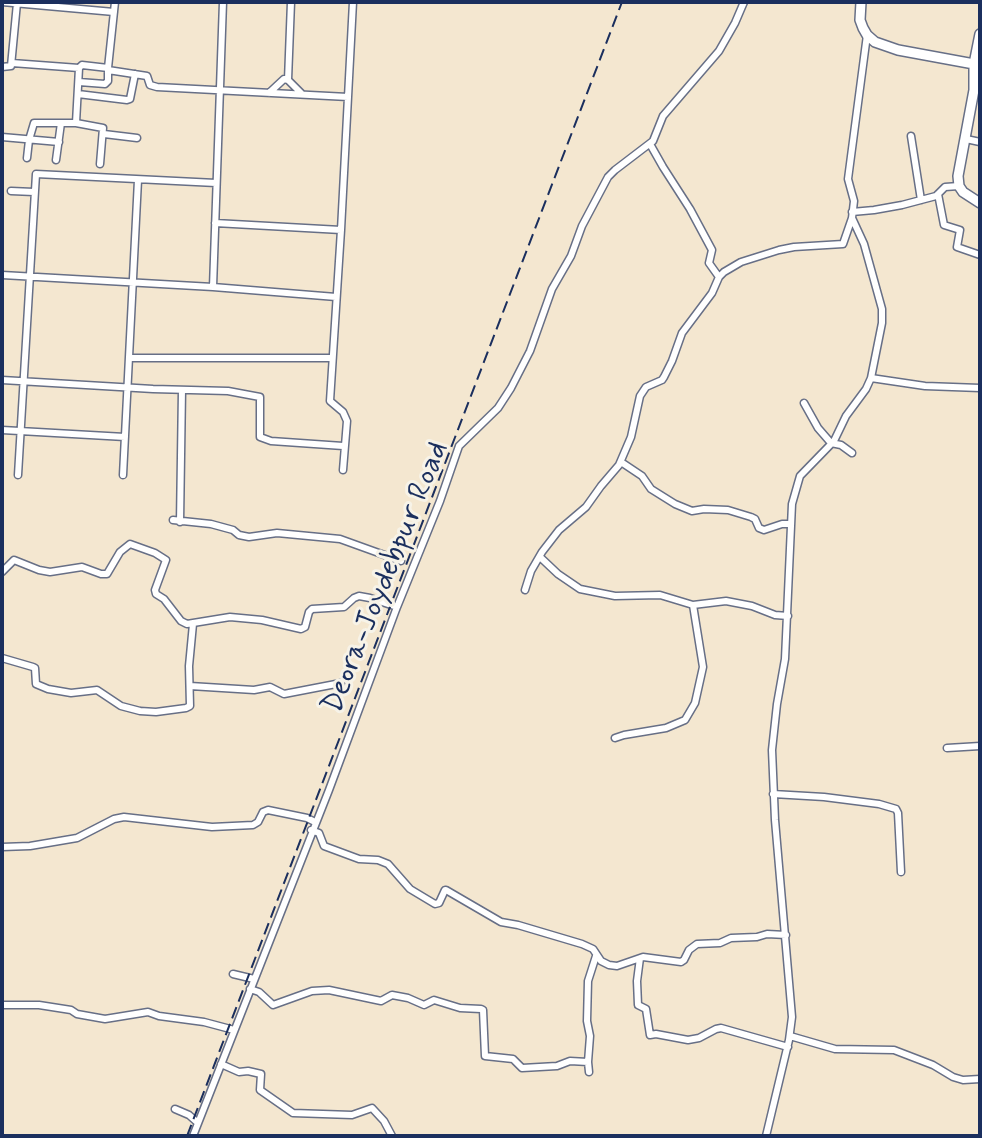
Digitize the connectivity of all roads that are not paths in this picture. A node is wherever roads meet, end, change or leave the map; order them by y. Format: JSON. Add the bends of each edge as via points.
{"nodes":[{"id":1,"x":5,"y":2,"type":"edge"},
{"id":2,"x":115,"y":2,"type":"edge"},
{"id":3,"x":223,"y":2,"type":"edge"},
{"id":4,"x":290,"y":2,"type":"edge"},
{"id":5,"x":353,"y":2,"type":"edge"},
{"id":6,"x":744,"y":2,"type":"edge"},
{"id":7,"x":861,"y":2,"type":"edge"},
{"id":8,"x":17,"y":3,"type":"edge"},
{"id":9,"x":114,"y":12,"type":"junction"},
{"id":10,"x":980,"y":34,"type":"edge"},
{"id":11,"x":867,"y":35,"type":"junction"},
{"id":12,"x":12,"y":63,"type":"junction"},
{"id":13,"x":974,"y":64,"type":"junction"},
{"id":14,"x":2,"y":67,"type":"edge"},
{"id":15,"x":79,"y":68,"type":"junction"},
{"id":16,"x":108,"y":69,"type":"junction"},
{"id":17,"x":135,"y":74,"type":"junction"},
{"id":18,"x":286,"y":80,"type":"junction"},
{"id":19,"x":79,"y":82,"type":"junction"},
{"id":20,"x":221,"y":91,"type":"junction"},
{"id":21,"x":977,"y":91,"type":"edge"},
{"id":22,"x":269,"y":93,"type":"junction"},
{"id":23,"x":78,"y":94,"type":"junction"},
{"id":24,"x":303,"y":95,"type":"junction"},
{"id":25,"x":348,"y":97,"type":"junction"},
{"id":26,"x":61,"y":123,"type":"junction"},
{"id":27,"x":76,"y":123,"type":"junction"},
{"id":28,"x":104,"y":134,"type":"junction"},
{"id":29,"x":911,"y":136,"type":"dead end"},
{"id":30,"x":2,"y":137,"type":"edge"},
{"id":31,"x":137,"y":138,"type":"dead end"},
{"id":32,"x":966,"y":139,"type":"junction"},
{"id":33,"x":29,"y":140,"type":"junction"},
{"id":34,"x":59,"y":142,"type":"junction"},
{"id":35,"x":980,"y":142,"type":"edge"},
{"id":36,"x":650,"y":144,"type":"junction"},
{"id":37,"x":27,"y":158,"type":"dead end"},
{"id":38,"x":56,"y":160,"type":"dead end"},
{"id":39,"x":100,"y":164,"type":"dead end"},
{"id":40,"x":138,"y":180,"type":"junction"},
{"id":41,"x":216,"y":183,"type":"junction"},
{"id":42,"x":959,"y":186,"type":"junction"},
{"id":43,"x":11,"y":191,"type":"dead end"},
{"id":44,"x":34,"y":192,"type":"junction"},
{"id":45,"x":938,"y":194,"type":"junction"},
{"id":46,"x":921,"y":200,"type":"junction"},
{"id":47,"x":980,"y":203,"type":"edge"},
{"id":48,"x":852,"y":215,"type":"junction"},
{"id":49,"x":215,"y":223,"type":"junction"},
{"id":50,"x":341,"y":230,"type":"junction"},
{"id":51,"x":980,"y":255,"type":"edge"},
{"id":52,"x":2,"y":275,"type":"edge"},
{"id":53,"x":29,"y":277,"type":"junction"},
{"id":54,"x":719,"y":277,"type":"junction"},
{"id":55,"x":132,"y":282,"type":"junction"},
{"id":56,"x":213,"y":287,"type":"junction"},
{"id":57,"x":336,"y":297,"type":"junction"},
{"id":58,"x":129,"y":358,"type":"junction"},
{"id":59,"x":332,"y":358,"type":"junction"},
{"id":60,"x":871,"y":378,"type":"junction"},
{"id":61,"x":2,"y":380,"type":"edge"},
{"id":62,"x":23,"y":381,"type":"junction"},
{"id":63,"x":128,"y":386,"type":"junction"},
{"id":64,"x":980,"y":388,"type":"edge"},
{"id":65,"x":182,"y":390,"type":"junction"},
{"id":66,"x":804,"y":403,"type":"dead end"},
{"id":67,"x":2,"y":430,"type":"edge"},
{"id":68,"x":21,"y":431,"type":"junction"},
{"id":69,"x":125,"y":437,"type":"junction"},
{"id":70,"x":831,"y":443,"type":"junction"},
{"id":71,"x":343,"y":446,"type":"junction"},
{"id":72,"x":852,"y":453,"type":"dead end"},
{"id":73,"x":621,"y":462,"type":"junction"},
{"id":74,"x":343,"y":470,"type":"dead end"},
{"id":75,"x":18,"y":475,"type":"dead end"},
{"id":76,"x":123,"y":475,"type":"dead end"},
{"id":77,"x":790,"y":524,"type":"junction"},
{"id":78,"x":540,"y":557,"type":"junction"},
{"id":79,"x":401,"y":561,"type":"dead end"},
{"id":80,"x":2,"y":572,"type":"edge"},
{"id":81,"x":525,"y":590,"type":"dead end"},
{"id":82,"x":693,"y":605,"type":"junction"},
{"id":83,"x":397,"y":607,"type":"junction"},
{"id":84,"x":788,"y":616,"type":"junction"},
{"id":85,"x":193,"y":624,"type":"junction"},
{"id":86,"x":2,"y":658,"type":"edge"},
{"id":87,"x":341,"y":683,"type":"dead end"},
{"id":88,"x":190,"y":686,"type":"junction"},
{"id":89,"x":615,"y":738,"type":"dead end"},
{"id":90,"x":980,"y":746,"type":"edge"},
{"id":91,"x":947,"y":748,"type":"dead end"},
{"id":92,"x":773,"y":794,"type":"junction"},
{"id":93,"x":315,"y":822,"type":"junction"},
{"id":94,"x":311,"y":830,"type":"junction"},
{"id":95,"x":2,"y":847,"type":"edge"},
{"id":96,"x":901,"y":872,"type":"dead end"},
{"id":97,"x":786,"y":935,"type":"junction"},
{"id":98,"x":596,"y":956,"type":"junction"},
{"id":99,"x":640,"y":958,"type":"junction"},
{"id":100,"x":233,"y":974,"type":"dead end"},
{"id":101,"x":254,"y":979,"type":"junction"},
{"id":102,"x":250,"y":989,"type":"junction"},
{"id":103,"x":2,"y":1005,"type":"edge"},
{"id":104,"x":234,"y":1030,"type":"junction"},
{"id":105,"x":790,"y":1036,"type":"junction"},
{"id":106,"x":788,"y":1047,"type":"junction"},
{"id":107,"x":588,"y":1062,"type":"junction"},
{"id":108,"x":221,"y":1064,"type":"junction"},
{"id":109,"x":589,"y":1072,"type":"dead end"},
{"id":110,"x":980,"y":1079,"type":"edge"},
{"id":111,"x":175,"y":1109,"type":"dead end"},
{"id":112,"x":198,"y":1123,"type":"junction"},
{"id":113,"x":193,"y":1136,"type":"edge"},
{"id":114,"x":392,"y":1136,"type":"edge"},
{"id":115,"x":766,"y":1136,"type":"edge"}],
"edges":[{"from":1,"to":8,"type":"street"},
{"from":2,"to":9,"type":"street"},
{"from":3,"to":20,"type":"street"},
{"from":4,"to":18,"type":"street"},
{"from":5,"to":25,"type":"street"},
{"from":6,"to":36,"type":"street","name":"Deora-Joydebpur Road","via":[[719,51],[663,116]]},
{"from":7,"to":11,"type":"main road","via":[[860,20]]},
{"from":8,"to":9,"type":"street"},
{"from":8,"to":12,"type":"street"},
{"from":9,"to":16,"type":"street"},
{"from":10,"to":13,"type":"main road"},
{"from":11,"to":13,"type":"main road","via":[[898,50]]},
{"from":11,"to":48,"type":"street","via":[[848,179]]},
{"from":12,"to":14,"type":"street"},
{"from":12,"to":15,"type":"street"},
{"from":13,"to":21,"type":"main road"},
{"from":15,"to":16,"type":"street"},
{"from":15,"to":19,"type":"street"},
{"from":16,"to":17,"type":"street"},
{"from":16,"to":19,"type":"street","via":[[105,84]]},
{"from":17,"to":20,"type":"street","via":[[147,76],[157,87]]},
{"from":17,"to":23,"type":"street","via":[[130,99]]},
{"from":18,"to":22,"type":"street"},
{"from":18,"to":24,"type":"street"},
{"from":19,"to":23,"type":"street"},
{"from":20,"to":22,"type":"street"},
{"from":20,"to":41,"type":"street"},
{"from":21,"to":32,"type":"main road"},
{"from":22,"to":24,"type":"street"},
{"from":23,"to":27,"type":"street"},
{"from":24,"to":25,"type":"street"},
{"from":25,"to":50,"type":"street"},
{"from":26,"to":27,"type":"street"},
{"from":26,"to":33,"type":"street","via":[[34,123]]},
{"from":26,"to":34,"type":"street"},
{"from":27,"to":28,"type":"street","via":[[101,127]]},
{"from":28,"to":31,"type":"street"},
{"from":28,"to":39,"type":"street"},
{"from":29,"to":46,"type":"street"},
{"from":30,"to":33,"type":"street"},
{"from":32,"to":35,"type":"street"},
{"from":32,"to":42,"type":"main road"},
{"from":33,"to":34,"type":"street"},
{"from":33,"to":37,"type":"street"},
{"from":34,"to":38,"type":"street"},
{"from":36,"to":54,"type":"street","via":[[712,250],[709,263]]},
{"from":36,"to":83,"type":"street","name":"Deora-Joydebpur Road","via":[[608,177],[552,289],[511,388],[459,446]]},
{"from":40,"to":41,"type":"street"},
{"from":40,"to":44,"type":"street","via":[[36,174]]},
{"from":40,"to":55,"type":"street"},
{"from":41,"to":49,"type":"street"},
{"from":42,"to":45,"type":"street","via":[[945,187]]},
{"from":42,"to":47,"type":"main road"},
{"from":43,"to":44,"type":"street"},
{"from":44,"to":53,"type":"street"},
{"from":45,"to":46,"type":"street"},
{"from":45,"to":51,"type":"street","via":[[944,225],[960,230],[957,247]]},
{"from":46,"to":48,"type":"street"},
{"from":48,"to":54,"type":"street","via":[[843,244],[769,252]]},
{"from":48,"to":60,"type":"street","via":[[882,315]]},
{"from":49,"to":50,"type":"street"},
{"from":49,"to":56,"type":"street"},
{"from":50,"to":57,"type":"street"},
{"from":52,"to":53,"type":"street"},
{"from":53,"to":55,"type":"street"},
{"from":53,"to":62,"type":"street"},
{"from":54,"to":73,"type":"street","via":[[682,333],[664,377],[640,396]]},
{"from":55,"to":56,"type":"street"},
{"from":55,"to":58,"type":"street"},
{"from":56,"to":57,"type":"street"},
{"from":57,"to":59,"type":"street"},
{"from":58,"to":59,"type":"street"},
{"from":58,"to":63,"type":"street"},
{"from":59,"to":71,"type":"street","via":[[330,401],[347,421]]},
{"from":60,"to":64,"type":"street"},
{"from":60,"to":70,"type":"street"},
{"from":61,"to":62,"type":"street"},
{"from":62,"to":63,"type":"street"},
{"from":62,"to":68,"type":"street"},
{"from":63,"to":65,"type":"street"},
{"from":63,"to":69,"type":"street"},
{"from":65,"to":71,"type":"street","via":[[260,397],[260,437]]},
{"from":65,"to":79,"type":"street","via":[[176,521],[211,524],[249,537],[277,533],[340,539]]},
{"from":66,"to":70,"type":"street"},
{"from":67,"to":68,"type":"street"},
{"from":68,"to":69,"type":"street"},
{"from":68,"to":75,"type":"street"},
{"from":69,"to":76,"type":"street"},
{"from":70,"to":72,"type":"street"},
{"from":70,"to":77,"type":"street","via":[[800,476]]},
{"from":71,"to":74,"type":"street"},
{"from":73,"to":77,"type":"street","via":[[651,489],[692,511],[728,510],[755,519],[764,530]]},
{"from":73,"to":78,"type":"street"},
{"from":77,"to":84,"type":"street"},
{"from":78,"to":81,"type":"street"},
{"from":78,"to":82,"type":"street","via":[[580,589],[615,596],[660,595]]},
{"from":80,"to":85,"type":"street","via":[[14,560],[50,572],[82,567],[107,574],[120,552],[133,545],[165,558],[156,594],[181,621]]},
{"from":82,"to":84,"type":"street","via":[[726,601]]},
{"from":82,"to":89,"type":"street","via":[[703,667],[695,703],[685,720]]},
{"from":83,"to":85,"type":"street","via":[[359,596],[344,607],[312,609],[301,629],[230,617]]},
{"from":83,"to":93,"type":"street","name":"Deora-Joydebpur Road"},
{"from":84,"to":92,"type":"street","via":[[774,723]]},
{"from":85,"to":88,"type":"street"},
{"from":86,"to":88,"type":"street","via":[[35,668],[37,685],[71,693],[97,690],[140,711],[190,706]]},
{"from":87,"to":88,"type":"street","via":[[284,694],[270,687]]},
{"from":90,"to":91,"type":"street"},
{"from":92,"to":96,"type":"street","via":[[896,809]]},
{"from":92,"to":97,"type":"street"},
{"from":93,"to":94,"type":"street","name":"Deora-Joydebpur Road"},
{"from":93,"to":95,"type":"street","via":[[268,810],[253,825],[212,827],[124,817],[77,838]]},
{"from":94,"to":98,"type":"street","via":[[319,833],[324,846],[388,864],[410,889],[435,904],[446,890],[501,922],[558,935],[593,949]]},
{"from":94,"to":101,"type":"street","name":"Deora-Joydebpur Road"},
{"from":97,"to":99,"type":"street","via":[[697,944],[681,962]]},
{"from":97,"to":105,"type":"street"},
{"from":98,"to":99,"type":"street","via":[[617,966]]},
{"from":98,"to":107,"type":"street","via":[[588,981]]},
{"from":99,"to":106,"type":"street","via":[[638,1005],[646,1009],[650,1035],[688,1040],[721,1028]]},
{"from":100,"to":101,"type":"street"},
{"from":101,"to":102,"type":"street","name":"Deora-Joydebpur Road"},
{"from":102,"to":104,"type":"street","name":"Deora-Joydebpur Road"},
{"from":102,"to":107,"type":"street","via":[[273,1005],[331,990],[381,1001],[392,995],[424,1005],[434,1000],[482,1009],[485,1056],[513,1059],[522,1068]]},
{"from":103,"to":104,"type":"street","via":[[39,1005],[105,1019],[148,1012]]},
{"from":104,"to":108,"type":"street","name":"Deora-Joydebpur Road"},
{"from":105,"to":106,"type":"street"},
{"from":105,"to":110,"type":"street","via":[[835,1049],[894,1050],[953,1077]]},
{"from":106,"to":115,"type":"street"},
{"from":107,"to":109,"type":"street"},
{"from":108,"to":112,"type":"street","name":"Deora-Joydebpur Road"},
{"from":108,"to":114,"type":"street","via":[[261,1074],[260,1090],[293,1113],[352,1115],[372,1108]]},
{"from":111,"to":112,"type":"street"},
{"from":112,"to":113,"type":"street","name":"Deora-Joydebpur Road"}]}
